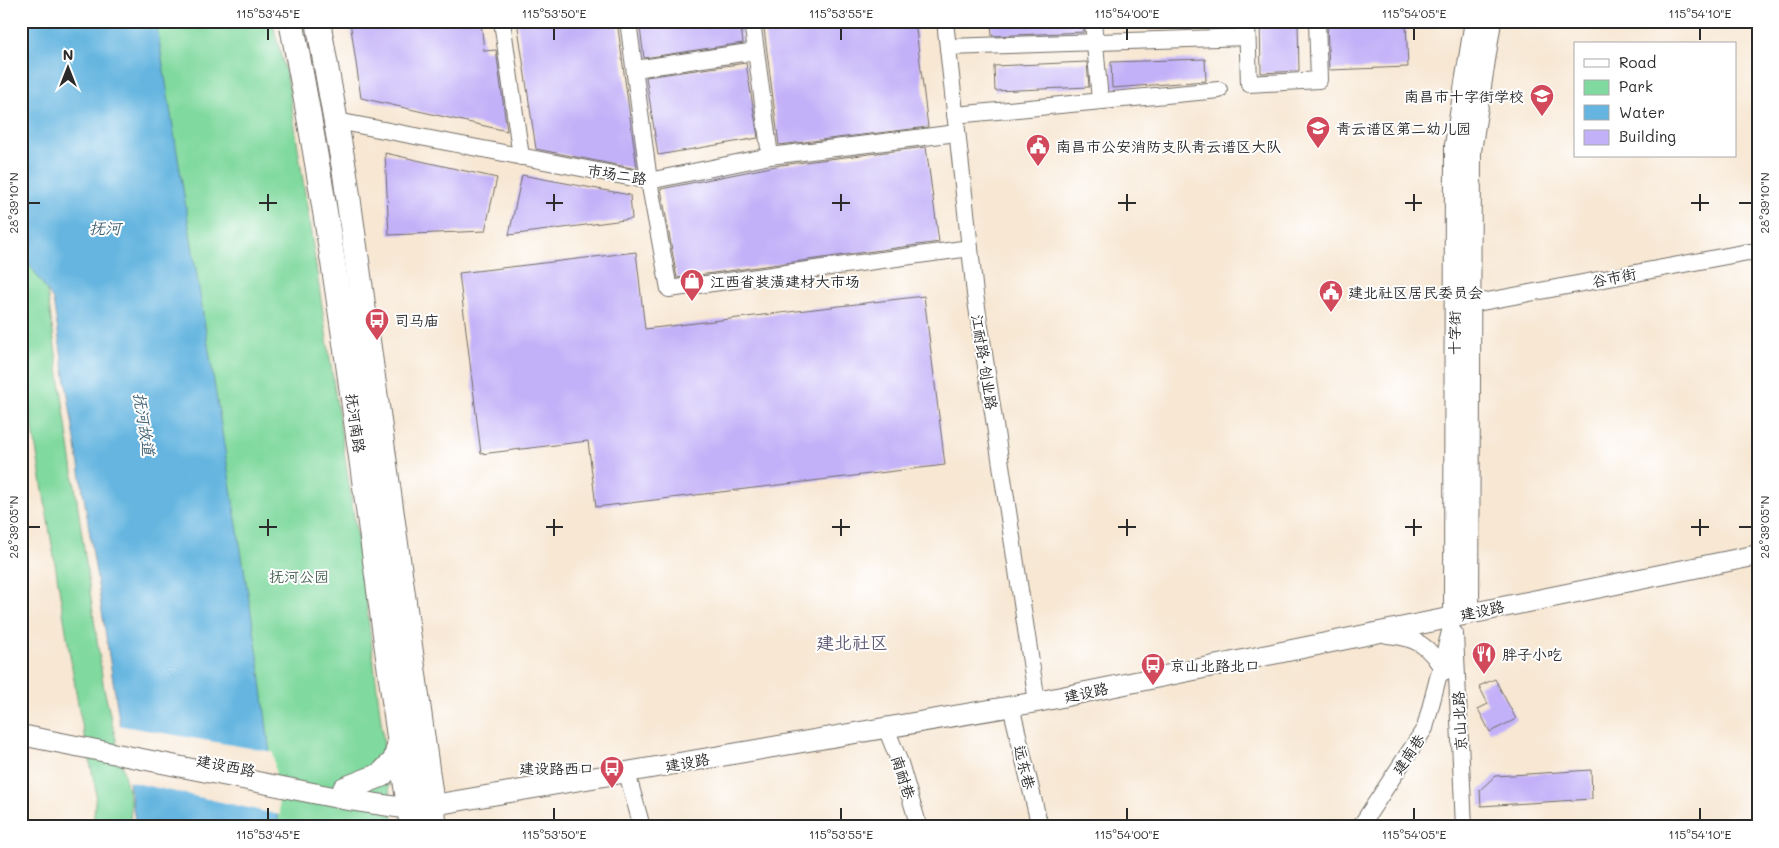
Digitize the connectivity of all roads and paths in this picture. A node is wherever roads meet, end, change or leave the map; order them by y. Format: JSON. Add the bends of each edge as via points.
{"nodes":[{"id":1,"x":291,"y":21,"type":"edge"},
{"id":2,"x":318,"y":21,"type":"edge"},
{"id":3,"x":502,"y":21,"type":"edge"},
{"id":4,"x":628,"y":21,"type":"edge"},
{"id":5,"x":752,"y":21,"type":"edge"},
{"id":6,"x":945,"y":21,"type":"edge"},
{"id":7,"x":1093,"y":21,"type":"edge"},
{"id":8,"x":1316,"y":21,"type":"edge"},
{"id":9,"x":1475,"y":21,"type":"edge"},
{"id":10,"x":1491,"y":21,"type":"edge"},
{"id":11,"x":1247,"y":29,"type":"edge"},
{"id":12,"x":1095,"y":42,"type":"junction"},
{"id":13,"x":948,"y":46,"type":"junction"},
{"id":14,"x":756,"y":50,"type":"junction"},
{"id":15,"x":635,"y":70,"type":"junction"},
{"id":16,"x":1219,"y":90,"type":"dead end"},
{"id":17,"x":1100,"y":101,"type":"junction"},
{"id":18,"x":955,"y":115,"type":"junction"},
{"id":19,"x":337,"y":121,"type":"junction"},
{"id":20,"x":958,"y":133,"type":"junction"},
{"id":21,"x":770,"y":156,"type":"junction"},
{"id":22,"x":521,"y":157,"type":"junction"},
{"id":23,"x":649,"y":181,"type":"junction"},
{"id":24,"x":970,"y":248,"type":"junction"},
{"id":25,"x":1758,"y":253,"type":"edge"},
{"id":26,"x":1471,"y":304,"type":"junction"},
{"id":27,"x":1758,"y":555,"type":"edge"},
{"id":28,"x":1462,"y":614,"type":"junction"},
{"id":29,"x":1370,"y":633,"type":"junction"},
{"id":30,"x":1441,"y":666,"type":"junction"},
{"id":31,"x":1458,"y":696,"type":"junction"},
{"id":32,"x":1037,"y":702,"type":"junction"},
{"id":33,"x":1011,"y":706,"type":"junction"},
{"id":34,"x":21,"y":725,"type":"edge"},
{"id":35,"x":886,"y":728,"type":"junction"},
{"id":36,"x":21,"y":735,"type":"edge"},
{"id":37,"x":51,"y":736,"type":"junction"},
{"id":38,"x":400,"y":740,"type":"junction"},
{"id":39,"x":627,"y":772,"type":"junction"},
{"id":40,"x":344,"y":794,"type":"junction"},
{"id":41,"x":422,"y":810,"type":"edge"},
{"id":42,"x":642,"y":827,"type":"edge"},
{"id":43,"x":919,"y":827,"type":"edge"},
{"id":44,"x":1040,"y":827,"type":"edge"},
{"id":45,"x":1360,"y":827,"type":"edge"},
{"id":46,"x":1464,"y":827,"type":"edge"}],
"edges":[{"from":1,"to":38,"type":"highway","name":"抚河南路","via":[[337,289]]},
{"from":2,"to":19,"type":"highway","name":"抚河南路"},
{"from":3,"to":22,"type":"street"},
{"from":4,"to":15,"type":"street"},
{"from":5,"to":14,"type":"street"},
{"from":6,"to":13,"type":"street","name":"江耐路·创业路"},
{"from":7,"to":12,"type":"street"},
{"from":8,"to":11,"type":"street","via":[[1319,80],[1249,84]]},
{"from":9,"to":28,"type":"main road","name":"十字街","via":[[1455,145]]},
{"from":10,"to":26,"type":"main road","name":"十字街","via":[[1472,151]]},
{"from":11,"to":12,"type":"street"},
{"from":12,"to":13,"type":"street"},
{"from":12,"to":17,"type":"street"},
{"from":13,"to":18,"type":"street","name":"江耐路·创业路"},
{"from":14,"to":15,"type":"street"},
{"from":14,"to":21,"type":"street"},
{"from":15,"to":23,"type":"street"},
{"from":16,"to":17,"type":"street"},
{"from":17,"to":18,"type":"street"},
{"from":18,"to":20,"type":"street","name":"江耐路·创业路"},
{"from":19,"to":22,"type":"street","name":"市场二路"},
{"from":19,"to":41,"type":"highway","name":"抚河南路"},
{"from":20,"to":21,"type":"street","name":"市场二路"},
{"from":20,"to":24,"type":"street","name":"江耐路·创业路"},
{"from":21,"to":23,"type":"street","name":"市场二路"},
{"from":22,"to":23,"type":"street","name":"市场二路"},
{"from":23,"to":24,"type":"street","via":[[669,289]]},
{"from":24,"to":32,"type":"street","name":"江耐路·创业路"},
{"from":25,"to":26,"type":"street","name":"谷市街","via":[[1748,252]]},
{"from":26,"to":28,"type":"main road","name":"十字街"},
{"from":27,"to":28,"type":"main road","name":"建设路"},
{"from":28,"to":29,"type":"main road","name":"建设路"},
{"from":28,"to":30,"type":"street","name":"建南巷"},
{"from":28,"to":31,"type":"street","name":"京山北路"},
{"from":29,"to":30,"type":"street","via":[[1408,636],[1424,646]]},
{"from":29,"to":32,"type":"main road","name":"建设路"},
{"from":30,"to":31,"type":"street"},
{"from":30,"to":45,"type":"street","name":"建南巷","via":[[1426,728]]},
{"from":31,"to":46,"type":"street","name":"京山北路"},
{"from":32,"to":33,"type":"main road","name":"建设路"},
{"from":33,"to":35,"type":"main road","name":"建设路"},
{"from":33,"to":44,"type":"street","name":"远东巷"},
{"from":34,"to":37,"type":"main road","name":"建设西路"},
{"from":35,"to":39,"type":"main road","name":"建设路"},
{"from":35,"to":43,"type":"street","name":"南耐巷"},
{"from":36,"to":37,"type":"main road","name":"建设西路"},
{"from":37,"to":40,"type":"main road","name":"建设西路"},
{"from":38,"to":40,"type":"highway","via":[[395,761],[381,775]]},
{"from":38,"to":41,"type":"highway","name":"抚河南路"},
{"from":39,"to":41,"type":"main road","name":"建设路"},
{"from":39,"to":42,"type":"street"},
{"from":40,"to":41,"type":"main road","name":"建设西路"}]}
